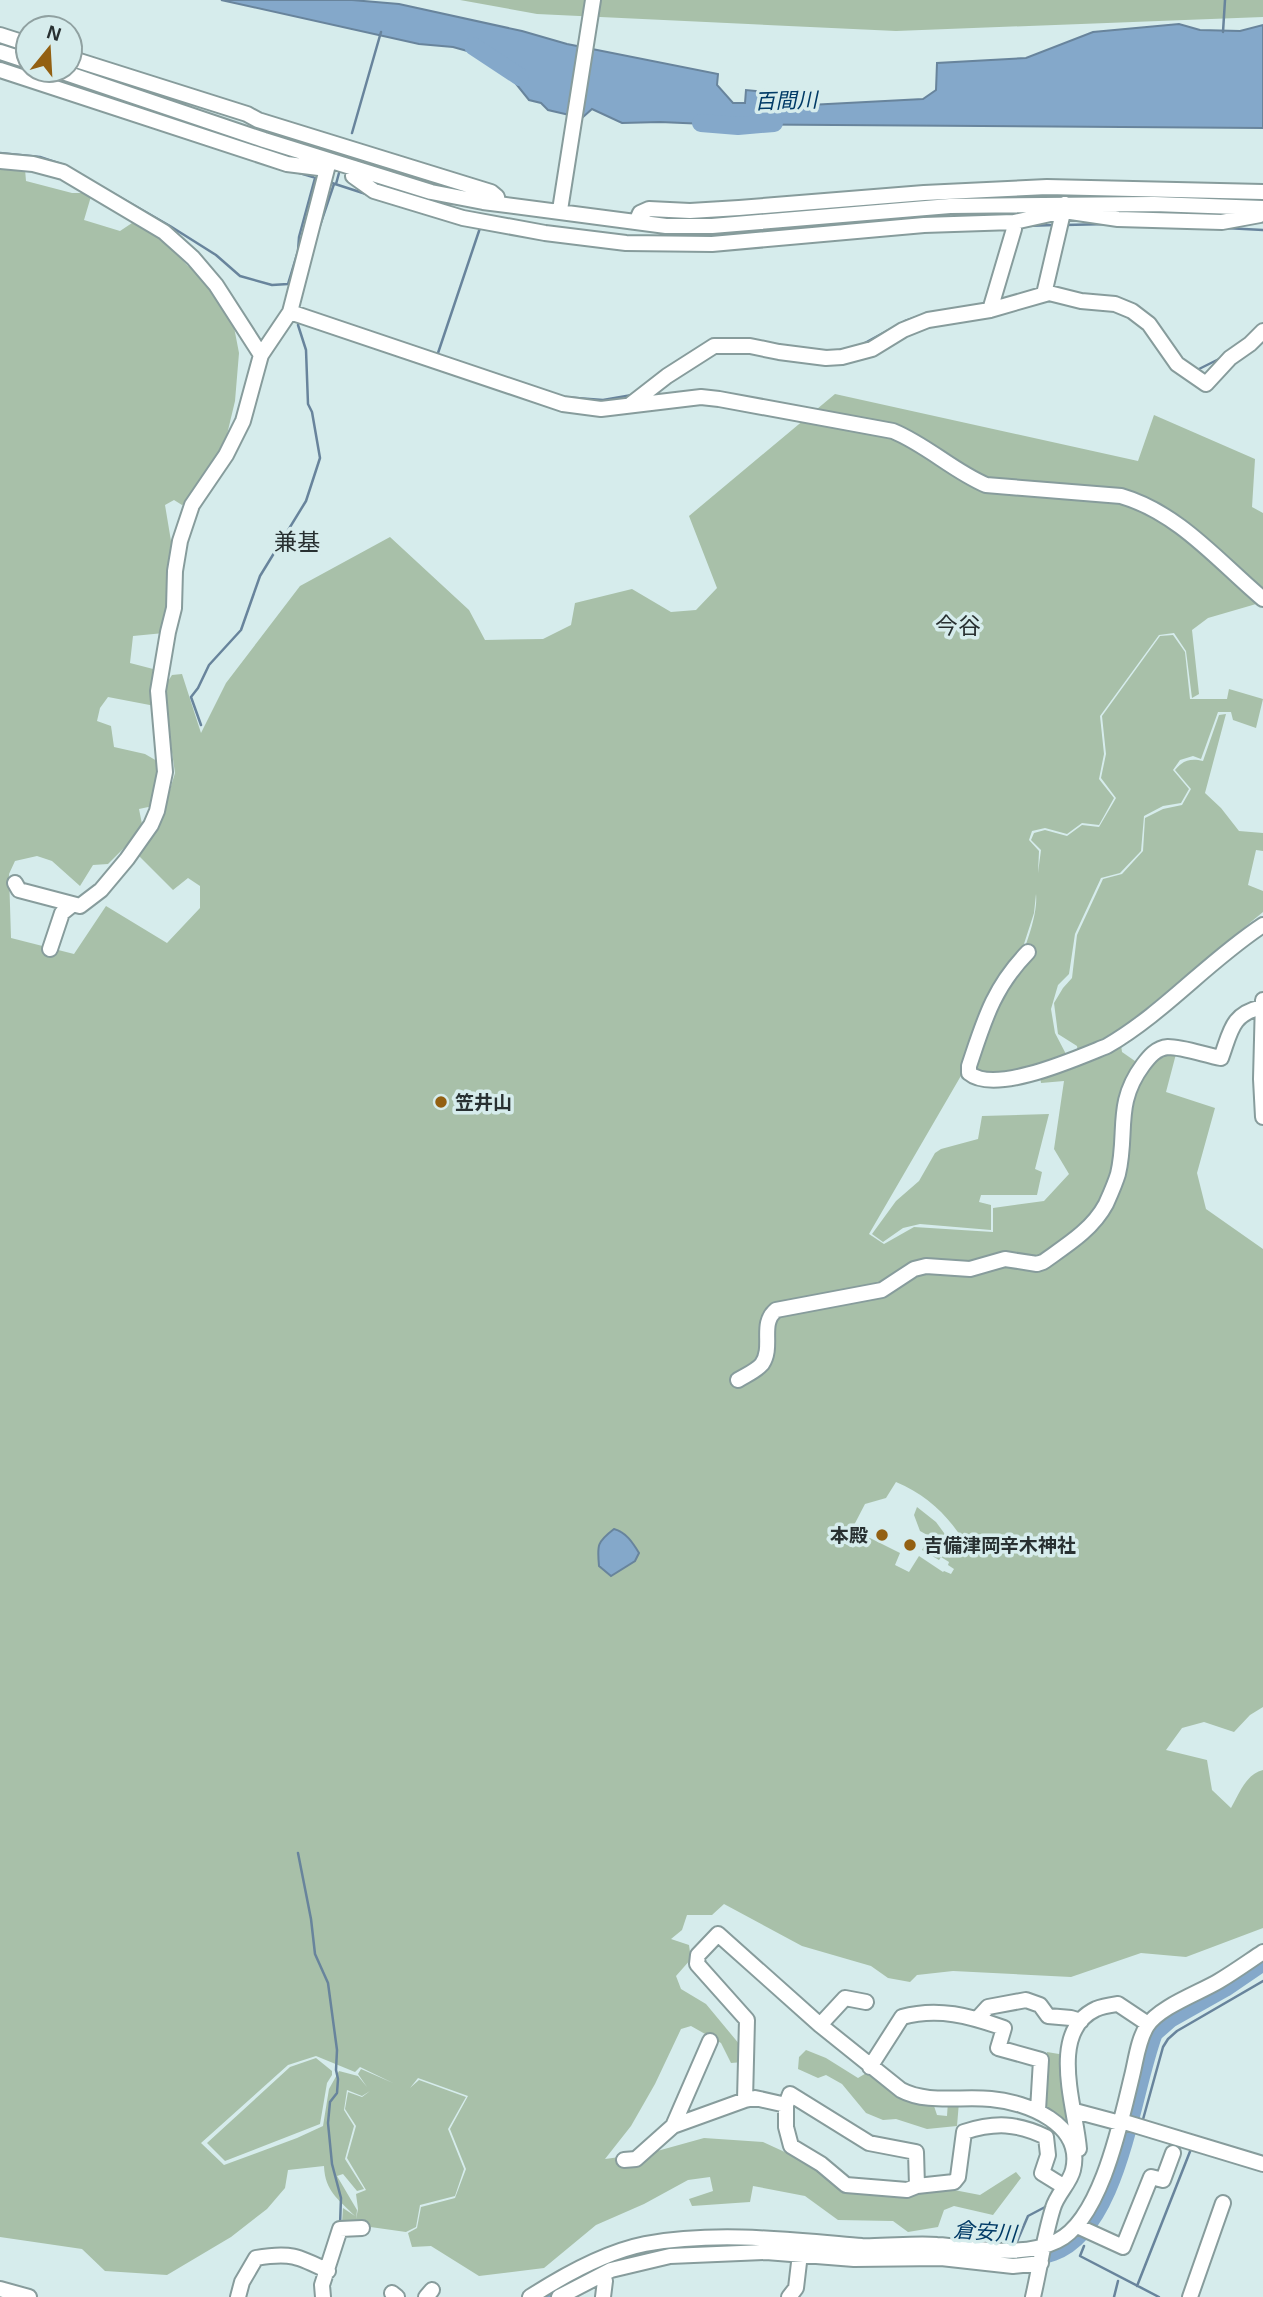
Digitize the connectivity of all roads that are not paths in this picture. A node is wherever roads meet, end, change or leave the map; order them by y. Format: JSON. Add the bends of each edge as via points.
{"nodes":[{"id":1,"x":593,"y":0,"type":"edge"},
{"id":2,"x":84,"y":62,"type":"edge"},
{"id":3,"x":0,"y":70,"type":"edge"},
{"id":4,"x":84,"y":79,"type":"edge"},
{"id":5,"x":0,"y":161,"type":"edge"},
{"id":6,"x":329,"y":163,"type":"junction"},
{"id":7,"x":354,"y":169,"type":"junction"},
{"id":8,"x":1263,"y":192,"type":"edge"},
{"id":9,"x":498,"y":203,"type":"junction"},
{"id":10,"x":561,"y":204,"type":"junction"},
{"id":11,"x":1263,"y":208,"type":"edge"},
{"id":12,"x":1263,"y":214,"type":"edge"},
{"id":13,"x":1062,"y":217,"type":"junction"},
{"id":14,"x":636,"y":222,"type":"junction"},
{"id":15,"x":1014,"y":225,"type":"junction"},
{"id":16,"x":1044,"y":293,"type":"junction"},
{"id":17,"x":990,"y":310,"type":"junction"},
{"id":18,"x":290,"y":312,"type":"junction"},
{"id":19,"x":1263,"y":331,"type":"edge"},
{"id":20,"x":261,"y":355,"type":"junction"},
{"id":21,"x":627,"y":406,"type":"junction"},
{"id":22,"x":1263,"y":599,"type":"edge"},
{"id":23,"x":15,"y":883,"type":"dead end"},
{"id":24,"x":72,"y":905,"type":"junction"},
{"id":25,"x":1263,"y":925,"type":"edge"},
{"id":26,"x":50,"y":948,"type":"dead end"},
{"id":27,"x":1027,"y":952,"type":"dead end"},
{"id":28,"x":1263,"y":1003,"type":"edge"},
{"id":29,"x":1263,"y":1118,"type":"edge"},
{"id":30,"x":738,"y":1380,"type":"dead end"},
{"id":31,"x":1263,"y":1952,"type":"edge"},
{"id":32,"x":866,"y":2002,"type":"dead end"},
{"id":33,"x":978,"y":2018,"type":"junction"},
{"id":34,"x":1081,"y":2021,"type":"junction"},
{"id":35,"x":1148,"y":2024,"type":"junction"},
{"id":36,"x":820,"y":2025,"type":"junction"},
{"id":37,"x":710,"y":2041,"type":"dead end"},
{"id":38,"x":870,"y":2067,"type":"junction"},
{"id":39,"x":745,"y":2100,"type":"junction"},
{"id":40,"x":786,"y":2105,"type":"junction"},
{"id":41,"x":1038,"y":2110,"type":"junction"},
{"id":42,"x":1074,"y":2111,"type":"junction"},
{"id":43,"x":1125,"y":2123,"type":"junction"},
{"id":44,"x":673,"y":2126,"type":"junction"},
{"id":45,"x":1173,"y":2154,"type":"dead end"},
{"id":46,"x":624,"y":2160,"type":"dead end"},
{"id":47,"x":1263,"y":2164,"type":"edge"},
{"id":48,"x":1073,"y":2173,"type":"junction"},
{"id":49,"x":917,"y":2186,"type":"junction"},
{"id":50,"x":1063,"y":2186,"type":"junction"},
{"id":51,"x":1223,"y":2203,"type":"dead end"},
{"id":52,"x":362,"y":2228,"type":"dead end"},
{"id":53,"x":1082,"y":2229,"type":"junction"},
{"id":54,"x":798,"y":2248,"type":"junction"},
{"id":55,"x":1042,"y":2254,"type":"junction"},
{"id":56,"x":328,"y":2271,"type":"junction"},
{"id":57,"x":605,"y":2281,"type":"dead end"},
{"id":58,"x":0,"y":2289,"type":"edge"},
{"id":59,"x":29,"y":2297,"type":"edge"},
{"id":60,"x":238,"y":2297,"type":"edge"},
{"id":61,"x":323,"y":2297,"type":"edge"},
{"id":62,"x":530,"y":2297,"type":"edge"},
{"id":63,"x":559,"y":2297,"type":"edge"},
{"id":64,"x":603,"y":2297,"type":"edge"},
{"id":65,"x":789,"y":2297,"type":"edge"},
{"id":66,"x":1033,"y":2297,"type":"edge"},
{"id":67,"x":1190,"y":2297,"type":"edge"}],
"edges":[{"from":1,"to":10,"type":"street"},
{"from":2,"to":9,"type":"street","via":[[491,192]]},
{"from":3,"to":6,"type":"street","via":[[287,164],[319,168]]},
{"from":4,"to":6,"type":"street"},
{"from":5,"to":20,"type":"street","via":[[63,172],[164,232],[216,285]]},
{"from":6,"to":7,"type":"street"},
{"from":6,"to":18,"type":"street"},
{"from":7,"to":9,"type":"street","via":[[431,192]]},
{"from":7,"to":15,"type":"street","via":[[356,180],[374,191],[463,218],[626,243],[712,244],[924,225]]},
{"from":8,"to":14,"type":"street","via":[[1047,187],[937,192],[690,211],[649,209],[640,213]]},
{"from":9,"to":10,"type":"street"},
{"from":10,"to":14,"type":"street"},
{"from":11,"to":13,"type":"street","via":[[1154,204]]},
{"from":12,"to":13,"type":"street","via":[[1222,222]]},
{"from":13,"to":14,"type":"street","via":[[950,206],[712,226]]},
{"from":13,"to":15,"type":"street"},
{"from":13,"to":16,"type":"street"},
{"from":15,"to":17,"type":"street"},
{"from":16,"to":17,"type":"street"},
{"from":16,"to":19,"type":"street","via":[[1124,306],[1149,324],[1177,364],[1206,384]]},
{"from":17,"to":21,"type":"street","via":[[928,320],[872,349],[842,357],[714,346]]},
{"from":18,"to":20,"type":"street"},
{"from":18,"to":21,"type":"street","via":[[563,404],[601,409]]},
{"from":20,"to":24,"type":"street","via":[[243,421],[192,505],[180,541],[174,608],[158,691],[165,772],[157,811],[101,890],[80,906]]},
{"from":21,"to":22,"type":"street","via":[[701,397],[837,419],[913,439],[986,485],[1121,496],[1169,517]]},
{"from":23,"to":24,"type":"street","via":[[19,890]]},
{"from":24,"to":26,"type":"street","via":[[62,913]]},
{"from":25,"to":27,"type":"street","via":[[1107,1046],[1019,1077],[1000,1081],[975,1078],[969,1066],[987,1010]]},
{"from":28,"to":29,"type":"street"},
{"from":28,"to":30,"type":"street","via":[[1239,1016],[1221,1058],[1168,1047],[1147,1059],[1127,1091],[1117,1175],[1106,1203],[1094,1223],[1044,1262],[1005,1259],[970,1269],[926,1266],[882,1290],[776,1310],[767,1321],[764,1362]]},
{"from":31,"to":35,"type":"street"},
{"from":32,"to":36,"type":"street","via":[[845,1998]]},
{"from":33,"to":34,"type":"street","via":[[988,2007],[1026,2000],[1040,2005],[1048,2016]]},
{"from":33,"to":38,"type":"street","via":[[944,2012],[902,2017]]},
{"from":33,"to":41,"type":"street","via":[[1003,2028],[998,2048],[1041,2060]]},
{"from":34,"to":35,"type":"street","via":[[1098,2008],[1118,2004]]},
{"from":34,"to":42,"type":"street","via":[[1067,2056]]},
{"from":35,"to":43,"type":"street"},
{"from":36,"to":38,"type":"street"},
{"from":36,"to":39,"type":"street","via":[[718,1934],[698,1955],[697,1964],[747,2020]]},
{"from":37,"to":44,"type":"street"},
{"from":38,"to":41,"type":"street","via":[[911,2096],[992,2099]]},
{"from":39,"to":40,"type":"street"},
{"from":39,"to":44,"type":"street"},
{"from":40,"to":49,"type":"street","via":[[791,2146],[846,2185],[907,2190]]},
{"from":40,"to":49,"type":"street","via":[[790,2094],[869,2143],[916,2152]]},
{"from":41,"to":48,"type":"street","via":[[1070,2138]]},
{"from":42,"to":43,"type":"street"},
{"from":42,"to":48,"type":"street","via":[[1080,2157]]},
{"from":43,"to":47,"type":"street"},
{"from":43,"to":53,"type":"street"},
{"from":44,"to":46,"type":"street","via":[[636,2159]]},
{"from":45,"to":53,"type":"street","via":[[1163,2179],[1151,2177],[1123,2247]]},
{"from":48,"to":50,"type":"street"},
{"from":49,"to":50,"type":"street","via":[[954,2182],[964,2132],[1004,2124],[1046,2137],[1048,2155],[1042,2173]]},
{"from":50,"to":55,"type":"street"},
{"from":51,"to":67,"type":"street"},
{"from":52,"to":56,"type":"street","via":[[340,2229]]},
{"from":53,"to":55,"type":"street"},
{"from":54,"to":55,"type":"street","via":[[934,2244]]},
{"from":54,"to":55,"type":"street","via":[[854,2259],[941,2258],[1013,2266]]},
{"from":54,"to":62,"type":"street","via":[[715,2238],[644,2245],[560,2277]]},
{"from":54,"to":63,"type":"street","via":[[670,2256],[611,2270]]},
{"from":54,"to":65,"type":"street","via":[[796,2288]]},
{"from":55,"to":66,"type":"street"},
{"from":56,"to":60,"type":"street","via":[[295,2256],[256,2258]]},
{"from":56,"to":61,"type":"street"},
{"from":57,"to":64,"type":"street"},
{"from":58,"to":59,"type":"street"}]}
